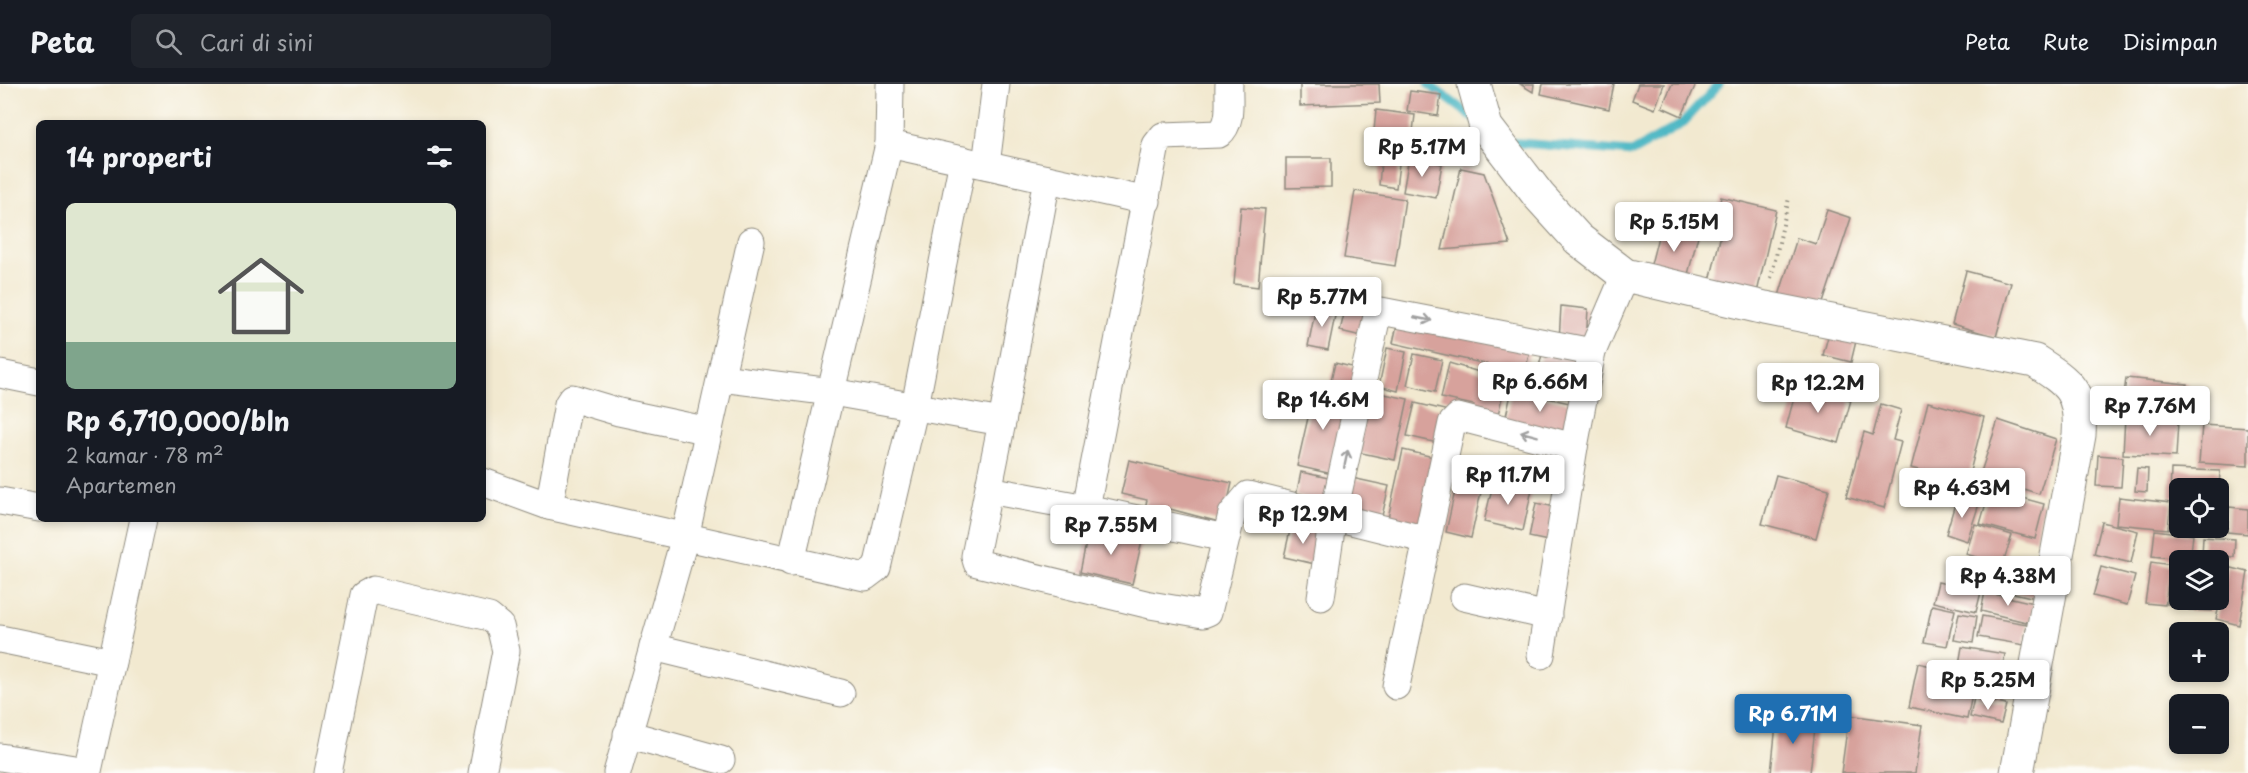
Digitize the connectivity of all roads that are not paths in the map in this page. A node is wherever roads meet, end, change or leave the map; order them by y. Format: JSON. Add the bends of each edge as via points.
{"nodes":[{"id":1,"x":890,"y":84,"type":"edge"},
{"id":2,"x":996,"y":84,"type":"edge"},
{"id":3,"x":1229,"y":84,"type":"edge"},
{"id":4,"x":1474,"y":84,"type":"edge"},
{"id":5,"x":889,"y":144,"type":"junction"},
{"id":6,"x":975,"y":163,"type":"junction"},
{"id":7,"x":1047,"y":179,"type":"junction"},
{"id":8,"x":1147,"y":201,"type":"junction"},
{"id":9,"x":751,"y":242,"type":"dead end"},
{"id":10,"x":1625,"y":275,"type":"junction"},
{"id":11,"x":1592,"y":352,"type":"junction"},
{"id":12,"x":0,"y":374,"type":"edge"},
{"id":13,"x":721,"y":378,"type":"junction"},
{"id":14,"x":36,"y":381,"type":"edge"},
{"id":15,"x":832,"y":392,"type":"junction"},
{"id":16,"x":915,"y":406,"type":"junction"},
{"id":17,"x":1002,"y":422,"type":"junction"},
{"id":18,"x":709,"y":431,"type":"junction"},
{"id":19,"x":1574,"y":447,"type":"junction"},
{"id":20,"x":486,"y":483,"type":"edge"},
{"id":21,"x":989,"y":490,"type":"junction"},
{"id":22,"x":0,"y":501,"type":"edge"},
{"id":23,"x":549,"y":506,"type":"junction"},
{"id":24,"x":36,"y":507,"type":"edge"},
{"id":25,"x":1086,"y":508,"type":"junction"},
{"id":26,"x":1333,"y":516,"type":"junction"},
{"id":27,"x":142,"y":522,"type":"edge"},
{"id":28,"x":685,"y":537,"type":"junction"},
{"id":29,"x":1225,"y":538,"type":"junction"},
{"id":30,"x":1427,"y":540,"type":"junction"},
{"id":31,"x":791,"y":562,"type":"junction"},
{"id":32,"x":1321,"y":597,"type":"dead end"},
{"id":33,"x":1464,"y":597,"type":"dead end"},
{"id":34,"x":1548,"y":616,"type":"junction"},
{"id":35,"x":0,"y":639,"type":"edge"},
{"id":36,"x":653,"y":647,"type":"junction"},
{"id":37,"x":1541,"y":655,"type":"dead end"},
{"id":38,"x":112,"y":662,"type":"junction"},
{"id":39,"x":1396,"y":686,"type":"dead end"},
{"id":40,"x":841,"y":693,"type":"dead end"},
{"id":41,"x":627,"y":734,"type":"junction"},
{"id":42,"x":0,"y":757,"type":"edge"},
{"id":43,"x":721,"y":760,"type":"dead end"},
{"id":44,"x":328,"y":773,"type":"edge"},
{"id":45,"x":482,"y":773,"type":"edge"},
{"id":46,"x":617,"y":773,"type":"edge"},
{"id":47,"x":2017,"y":773,"type":"edge"}],
"edges":[{"from":1,"to":5,"type":"street"},
{"from":2,"to":6,"type":"street"},
{"from":3,"to":8,"type":"street","via":[[1228,120],[1219,134],[1159,139]]},
{"from":4,"to":10,"type":"street","via":[[1486,127],[1539,196],[1578,239]]},
{"from":5,"to":6,"type":"street"},
{"from":5,"to":15,"type":"street"},
{"from":6,"to":7,"type":"street"},
{"from":6,"to":16,"type":"street"},
{"from":7,"to":8,"type":"street"},
{"from":7,"to":17,"type":"street"},
{"from":8,"to":25,"type":"street"},
{"from":9,"to":13,"type":"street"},
{"from":10,"to":11,"type":"street"},
{"from":10,"to":47,"type":"street","via":[[1765,308],[2035,361],[2067,382],[2077,397],[2080,419]]},
{"from":11,"to":19,"type":"street"},
{"from":26,"to":11,"type":"street","one_way":true,"via":[[1381,311]]},
{"from":12,"to":14,"type":"street"},
{"from":13,"to":15,"type":"street"},
{"from":13,"to":18,"type":"street"},
{"from":15,"to":16,"type":"street"},
{"from":15,"to":31,"type":"street"},
{"from":16,"to":17,"type":"street"},
{"from":16,"to":31,"type":"street","via":[[877,568],[865,577]]},
{"from":17,"to":21,"type":"street"},
{"from":18,"to":23,"type":"street","via":[[572,398]]},
{"from":18,"to":28,"type":"street"},
{"from":19,"to":30,"type":"street","one_way":true,"via":[[1458,417],[1452,423]]},
{"from":19,"to":34,"type":"street"},
{"from":20,"to":23,"type":"street"},
{"from":21,"to":25,"type":"street"},
{"from":21,"to":29,"type":"street","via":[[975,556],[977,563],[1195,614],[1208,612]]},
{"from":22,"to":24,"type":"street"},
{"from":23,"to":28,"type":"street"},
{"from":25,"to":29,"type":"street"},
{"from":26,"to":29,"type":"street","via":[[1248,495],[1232,514]]},
{"from":26,"to":30,"type":"street"},
{"from":26,"to":32,"type":"street"},
{"from":27,"to":38,"type":"street"},
{"from":28,"to":31,"type":"street"},
{"from":28,"to":36,"type":"street"},
{"from":30,"to":39,"type":"street"},
{"from":33,"to":34,"type":"street"},
{"from":34,"to":37,"type":"street"},
{"from":35,"to":38,"type":"street"},
{"from":36,"to":40,"type":"street"},
{"from":36,"to":41,"type":"street"},
{"from":38,"to":42,"type":"street","via":[[88,771]]},
{"from":41,"to":43,"type":"street"},
{"from":41,"to":46,"type":"street"},
{"from":44,"to":45,"type":"street","via":[[364,595],[373,590],[489,617],[500,626],[506,651]]}]}
